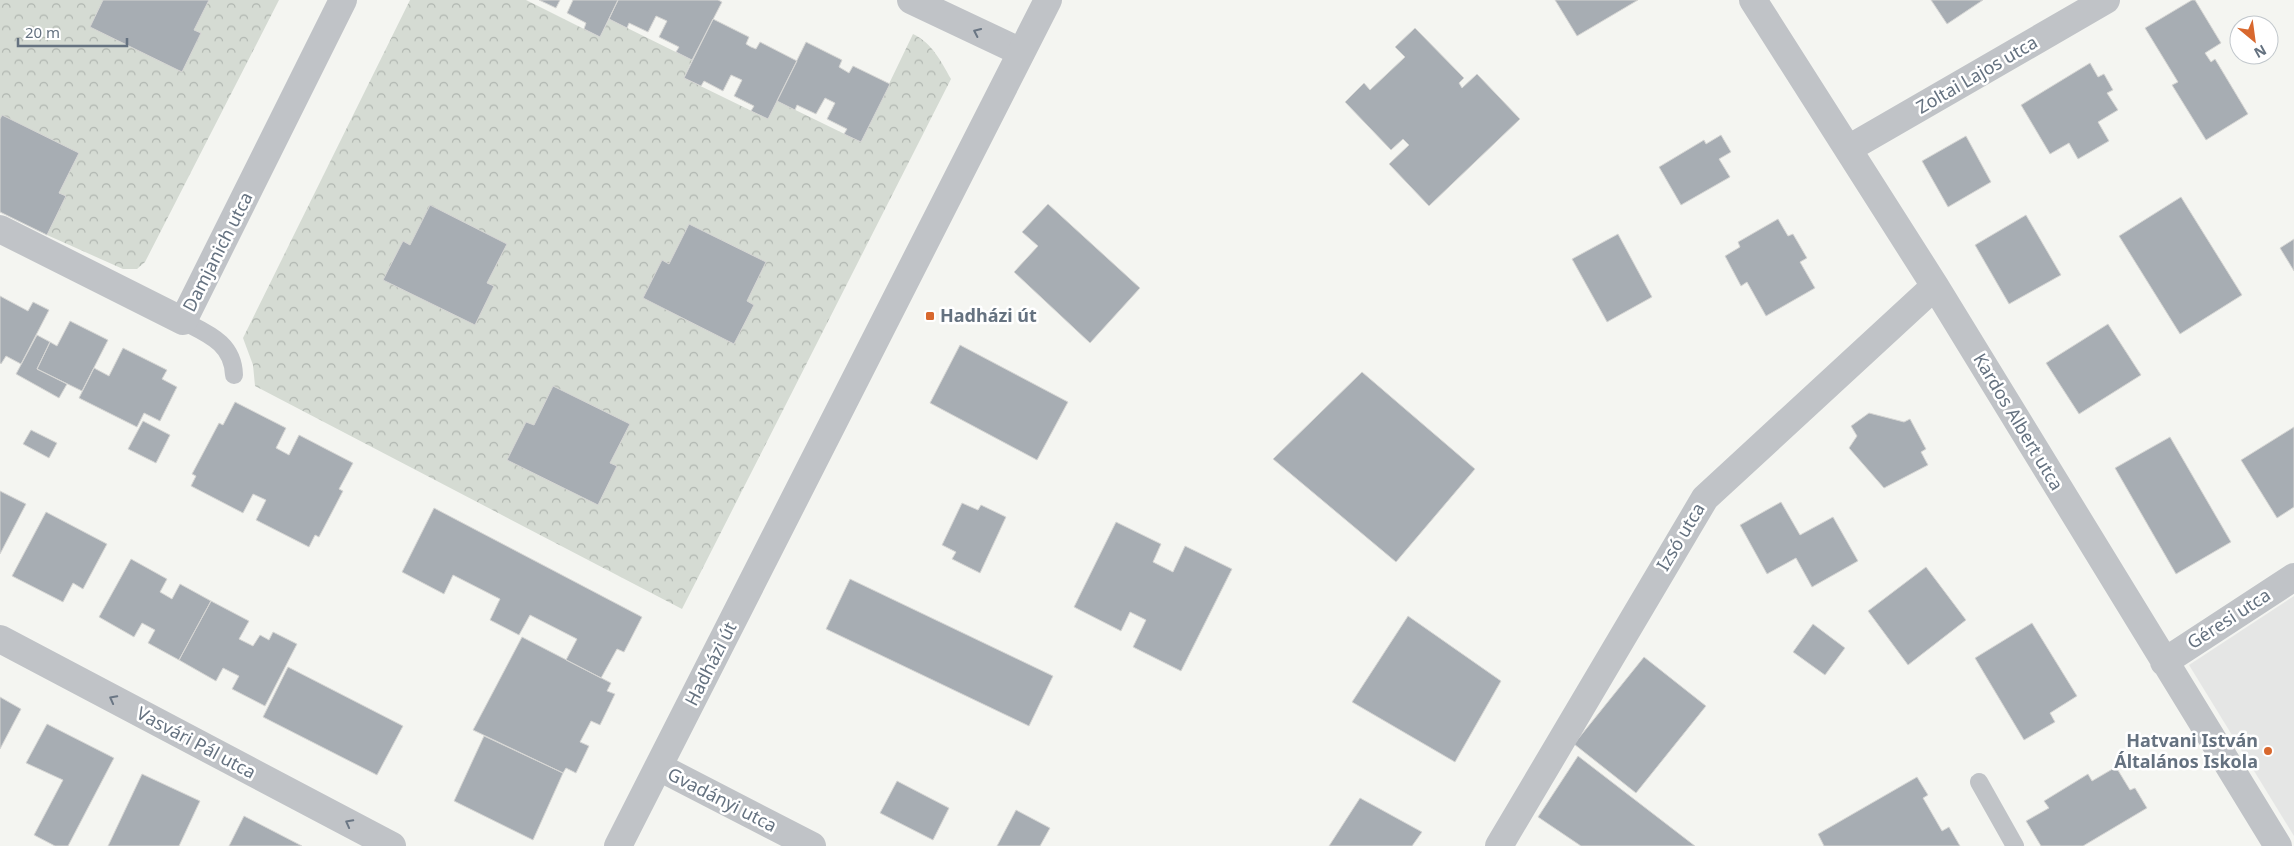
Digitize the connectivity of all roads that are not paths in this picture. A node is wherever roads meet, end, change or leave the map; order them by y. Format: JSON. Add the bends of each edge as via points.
{"nodes":[{"id":1,"x":343,"y":0,"type":"edge"},
{"id":2,"x":911,"y":0,"type":"edge"},
{"id":3,"x":1048,"y":0,"type":"edge"},
{"id":4,"x":1753,"y":0,"type":"edge"},
{"id":5,"x":2106,"y":0,"type":"edge"},
{"id":6,"x":1021,"y":52,"type":"junction"},
{"id":7,"x":1848,"y":149,"type":"junction"},
{"id":8,"x":0,"y":230,"type":"edge"},
{"id":9,"x":1935,"y":286,"type":"junction"},
{"id":10,"x":183,"y":321,"type":"junction"},
{"id":11,"x":234,"y":375,"type":"dead end"},
{"id":12,"x":2294,"y":576,"type":"edge"},
{"id":13,"x":0,"y":639,"type":"edge"},
{"id":14,"x":2164,"y":662,"type":"junction"},
{"id":15,"x":659,"y":767,"type":"junction"},
{"id":16,"x":1979,"y":782,"type":"dead end"},
{"id":17,"x":392,"y":846,"type":"edge"},
{"id":18,"x":618,"y":846,"type":"edge"},
{"id":19,"x":812,"y":846,"type":"edge"},
{"id":20,"x":1499,"y":846,"type":"edge"},
{"id":21,"x":2015,"y":846,"type":"edge"},
{"id":22,"x":2278,"y":846,"type":"edge"}],
"edges":[{"from":1,"to":10,"type":"street","name":"Damjanich utca"},
{"from":6,"to":2,"type":"street","one_way":true},
{"from":3,"to":6,"type":"street","name":"Hadházi út"},
{"from":4,"to":7,"type":"street","name":"Kardos Albert utca"},
{"from":5,"to":7,"type":"street","name":"Zoltai Lajos utca"},
{"from":6,"to":15,"type":"street","name":"Hadházi út"},
{"from":7,"to":9,"type":"street","name":"Kardos Albert utca"},
{"from":8,"to":10,"type":"street","name":"Damjanich utca"},
{"from":9,"to":14,"type":"street","name":"Kardos Albert utca"},
{"from":9,"to":20,"type":"street","name":"Izsó utca","via":[[1704,498]]},
{"from":10,"to":11,"type":"lane","via":[[222,343],[230,356]]},
{"from":12,"to":14,"type":"street","name":"Géresi utca"},
{"from":17,"to":13,"type":"street","name":"Vasvári Pál utca","one_way":true},
{"from":14,"to":22,"type":"street","name":"Kardos Albert utca"},
{"from":15,"to":18,"type":"street","name":"Hadházi út"},
{"from":15,"to":19,"type":"street","name":"Gvadányi utca"},
{"from":16,"to":21,"type":"lane"}]}
